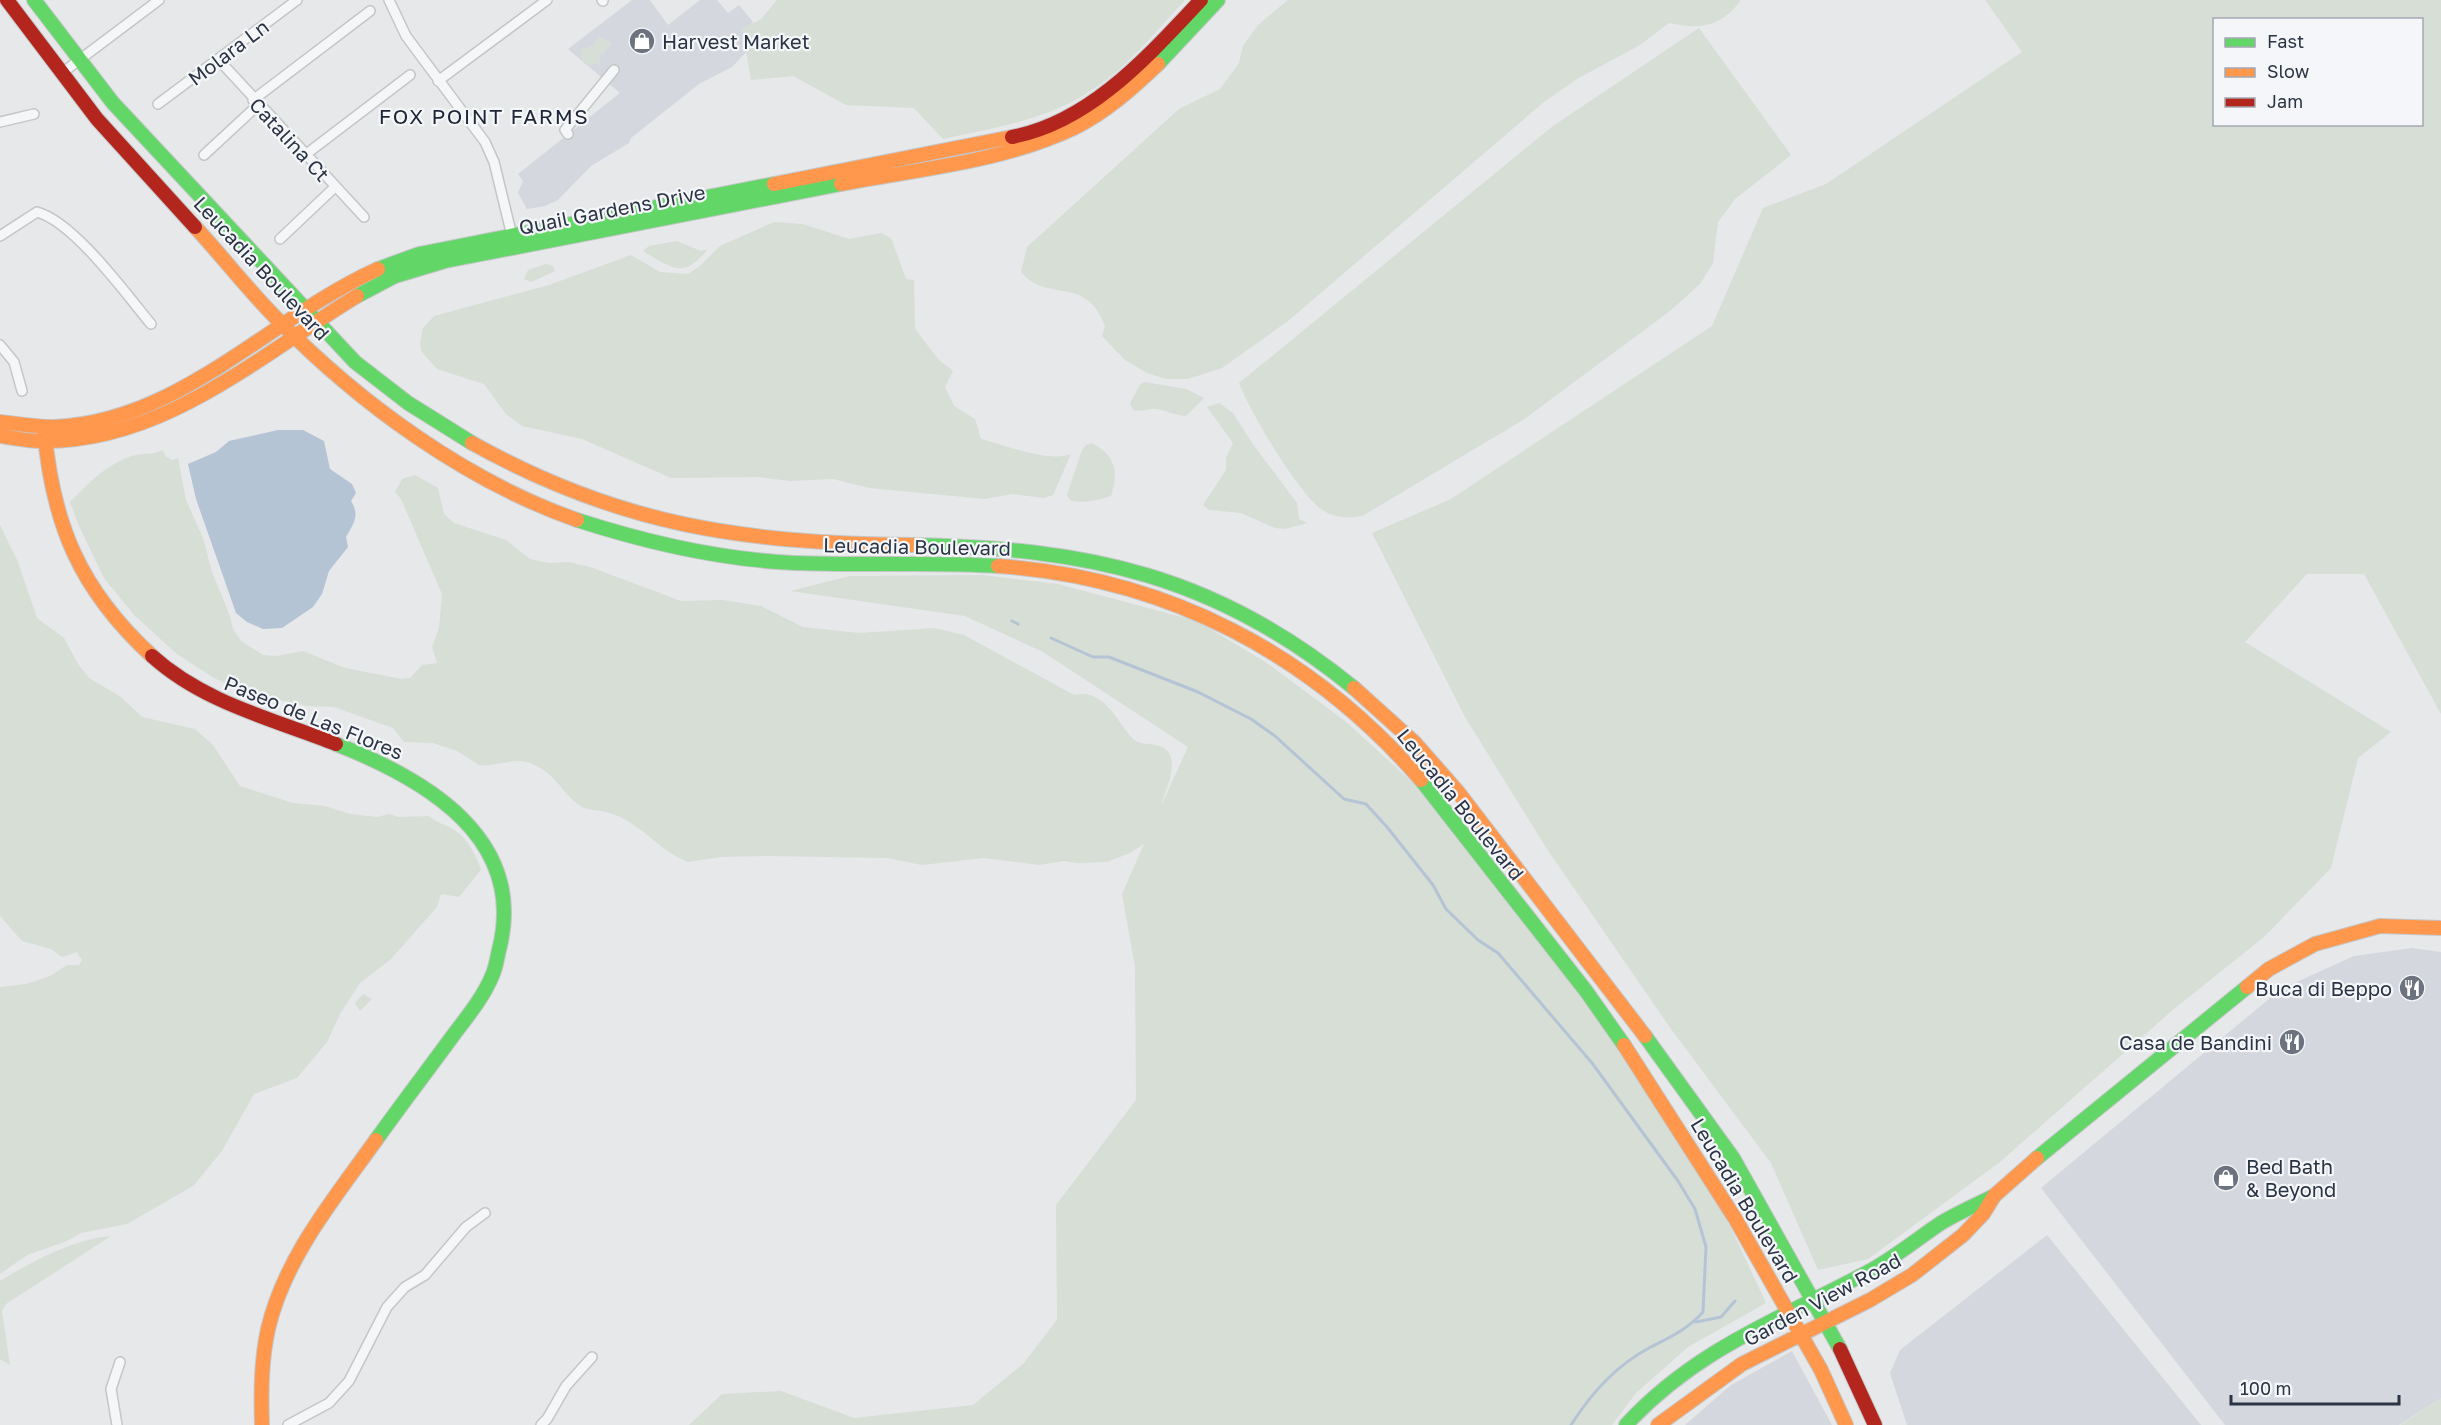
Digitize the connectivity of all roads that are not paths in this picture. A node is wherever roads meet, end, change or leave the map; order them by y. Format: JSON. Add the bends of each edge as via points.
{"nodes":[{"id":1,"x":7,"y":0,"type":"edge"},
{"id":2,"x":34,"y":0,"type":"edge"},
{"id":3,"x":159,"y":0,"type":"edge"},
{"id":4,"x":297,"y":0,"type":"edge"},
{"id":5,"x":389,"y":0,"type":"edge"},
{"id":6,"x":548,"y":0,"type":"edge"},
{"id":7,"x":1201,"y":0,"type":"edge"},
{"id":8,"x":1218,"y":0,"type":"edge"},
{"id":9,"x":370,"y":11,"type":"dead end"},
{"id":10,"x":218,"y":59,"type":"junction"},
{"id":11,"x":80,"y":60,"type":"junction"},
{"id":12,"x":614,"y":70,"type":"dead end"},
{"id":13,"x":62,"y":73,"type":"junction"},
{"id":14,"x":410,"y":75,"type":"dead end"},
{"id":15,"x":438,"y":81,"type":"junction"},
{"id":16,"x":256,"y":102,"type":"junction"},
{"id":17,"x":158,"y":104,"type":"dead end"},
{"id":18,"x":34,"y":114,"type":"dead end"},
{"id":19,"x":0,"y":122,"type":"edge"},
{"id":20,"x":568,"y":134,"type":"dead end"},
{"id":21,"x":204,"y":155,"type":"dead end"},
{"id":22,"x":305,"y":155,"type":"junction"},
{"id":23,"x":335,"y":187,"type":"junction"},
{"id":24,"x":364,"y":218,"type":"dead end"},
{"id":25,"x":0,"y":236,"type":"edge"},
{"id":26,"x":280,"y":239,"type":"dead end"},
{"id":27,"x":514,"y":242,"type":"junction"},
{"id":28,"x":308,"y":311,"type":"junction"},
{"id":29,"x":318,"y":321,"type":"junction"},
{"id":30,"x":151,"y":324,"type":"dead end"},
{"id":31,"x":285,"y":325,"type":"junction"},
{"id":32,"x":295,"y":337,"type":"junction"},
{"id":33,"x":0,"y":345,"type":"edge"},
{"id":34,"x":22,"y":391,"type":"dead end"},
{"id":35,"x":0,"y":422,"type":"edge"},
{"id":36,"x":44,"y":427,"type":"junction"},
{"id":37,"x":0,"y":436,"type":"edge"},
{"id":38,"x":45,"y":443,"type":"junction"},
{"id":39,"x":2441,"y":928,"type":"edge"},
{"id":40,"x":1994,"y":1196,"type":"junction"},
{"id":41,"x":485,"y":1214,"type":"dead end"},
{"id":42,"x":1812,"y":1297,"type":"junction"},
{"id":43,"x":1788,"y":1312,"type":"junction"},
{"id":44,"x":1826,"y":1323,"type":"junction"},
{"id":45,"x":1800,"y":1335,"type":"junction"},
{"id":46,"x":592,"y":1358,"type":"dead end"},
{"id":47,"x":120,"y":1362,"type":"dead end"},
{"id":48,"x":117,"y":1425,"type":"edge"},
{"id":49,"x":262,"y":1425,"type":"edge"},
{"id":50,"x":288,"y":1425,"type":"edge"},
{"id":51,"x":541,"y":1425,"type":"edge"},
{"id":52,"x":1626,"y":1425,"type":"edge"},
{"id":53,"x":1658,"y":1425,"type":"edge"},
{"id":54,"x":1846,"y":1425,"type":"edge"},
{"id":55,"x":1875,"y":1425,"type":"edge"}],
"edges":[{"from":1,"to":13,"type":"main road","name":"Leucadia Boulevard"},
{"from":2,"to":11,"type":"main road","name":"Leucadia Boulevard"},
{"from":3,"to":11,"type":"street"},
{"from":4,"to":10,"type":"street","name":"Molara Ln"},
{"from":5,"to":15,"type":"street","via":[[406,36]]},
{"from":6,"to":15,"type":"street"},
{"from":7,"to":27,"type":"main road","name":"Quail Gardens Drive","via":[[1122,81],[1082,110],[1038,130]]},
{"from":8,"to":27,"type":"main road","name":"Quail Gardens Drive","via":[[1132,88],[1093,116],[1052,138],[930,167]]},
{"from":9,"to":16,"type":"street"},
{"from":10,"to":16,"type":"street","name":"Catalina Ct"},
{"from":10,"to":17,"type":"street","name":"Molara Ln"},
{"from":11,"to":13,"type":"street"},
{"from":11,"to":28,"type":"main road","name":"Leucadia Boulevard","via":[[113,103]]},
{"from":12,"to":20,"type":"street","via":[[565,130]]},
{"from":13,"to":31,"type":"main road","name":"Leucadia Boulevard","via":[[95,117]]},
{"from":14,"to":22,"type":"street"},
{"from":15,"to":27,"type":"street","via":[[485,142],[494,162]]},
{"from":16,"to":21,"type":"street"},
{"from":16,"to":22,"type":"street","name":"Catalina Ct"},
{"from":18,"to":19,"type":"street"},
{"from":22,"to":23,"type":"street","name":"Catalina Ct"},
{"from":23,"to":24,"type":"street","name":"Catalina Ct"},
{"from":23,"to":26,"type":"street"},
{"from":25,"to":30,"type":"street","via":[[37,212],[51,216],[98,261]]},
{"from":27,"to":28,"type":"main road","name":"Quail Gardens Drive","via":[[435,250],[405,260],[372,272]]},
{"from":27,"to":29,"type":"main road","name":"Quail Gardens Drive","via":[[391,278]]},
{"from":28,"to":29,"type":"main road","name":"Leucadia Boulevard"},
{"from":28,"to":31,"type":"main road","name":"Quail Gardens Drive"},
{"from":29,"to":32,"type":"main road","name":"Quail Gardens Drive"},
{"from":29,"to":42,"type":"main road","name":"Leucadia Boulevard","via":[[355,362],[454,435],[506,465],[574,496],[658,522],[717,534],[816,543],[1022,549],[1098,561],[1172,584],[1282,636],[1327,666],[1394,722],[1453,787],[1634,1021],[1726,1148]]},
{"from":31,"to":32,"type":"main road","name":"Leucadia Boulevard"},
{"from":31,"to":36,"type":"main road","name":"Quail Gardens Drive","via":[[186,387],[134,411],[83,424]]},
{"from":32,"to":38,"type":"main road","name":"Quail Gardens Drive","via":[[192,401],[134,427]]},
{"from":32,"to":43,"type":"main road","name":"Leucadia Boulevard","via":[[382,411],[464,468],[568,517],[652,544],[713,555],[815,564],[944,563],[1095,578],[1158,597],[1217,622],[1321,685],[1381,737],[1438,800],[1618,1034],[1703,1163]]},
{"from":33,"to":34,"type":"street","via":[[15,362]]},
{"from":35,"to":36,"type":"main road","name":"Quail Gardens Drive"},
{"from":36,"to":38,"type":"main road","name":"Paseo de Las Flores"},
{"from":37,"to":38,"type":"main road","name":"Quail Gardens Drive"},
{"from":38,"to":49,"type":"main road","name":"Paseo de Las Flores","via":[[51,495],[69,549],[97,598],[140,647],[191,686],[221,701],[396,770],[450,806],[483,838],[504,882],[505,926],[492,976],[306,1239],[285,1276],[263,1346]]},
{"from":39,"to":40,"type":"main road","name":"Garden View Road","via":[[2380,926],[2315,944],[2269,969]]},
{"from":40,"to":42,"type":"main road","name":"Garden View Road","via":[[1937,1226],[1861,1276]]},
{"from":40,"to":44,"type":"main road","name":"Garden View Road","via":[[1983,1214],[1938,1256],[1889,1290]]},
{"from":41,"to":50,"type":"street","via":[[466,1227],[425,1275],[405,1287],[387,1307],[349,1382],[329,1403]]},
{"from":42,"to":43,"type":"main road","name":"Garden View Road"},
{"from":42,"to":44,"type":"main road","name":"Leucadia Boulevard"},
{"from":43,"to":45,"type":"main road","name":"Leucadia Boulevard"},
{"from":43,"to":52,"type":"main road","name":"Garden View Road","via":[[1674,1378]]},
{"from":44,"to":45,"type":"main road","name":"Garden View Road"},
{"from":44,"to":55,"type":"main road","name":"Leucadia Boulevard"},
{"from":45,"to":53,"type":"main road","name":"Garden View Road","via":[[1742,1364]]},
{"from":45,"to":54,"type":"main road","name":"Leucadia Boulevard"},
{"from":46,"to":51,"type":"street"},
{"from":47,"to":48,"type":"street","via":[[111,1389]]}]}
